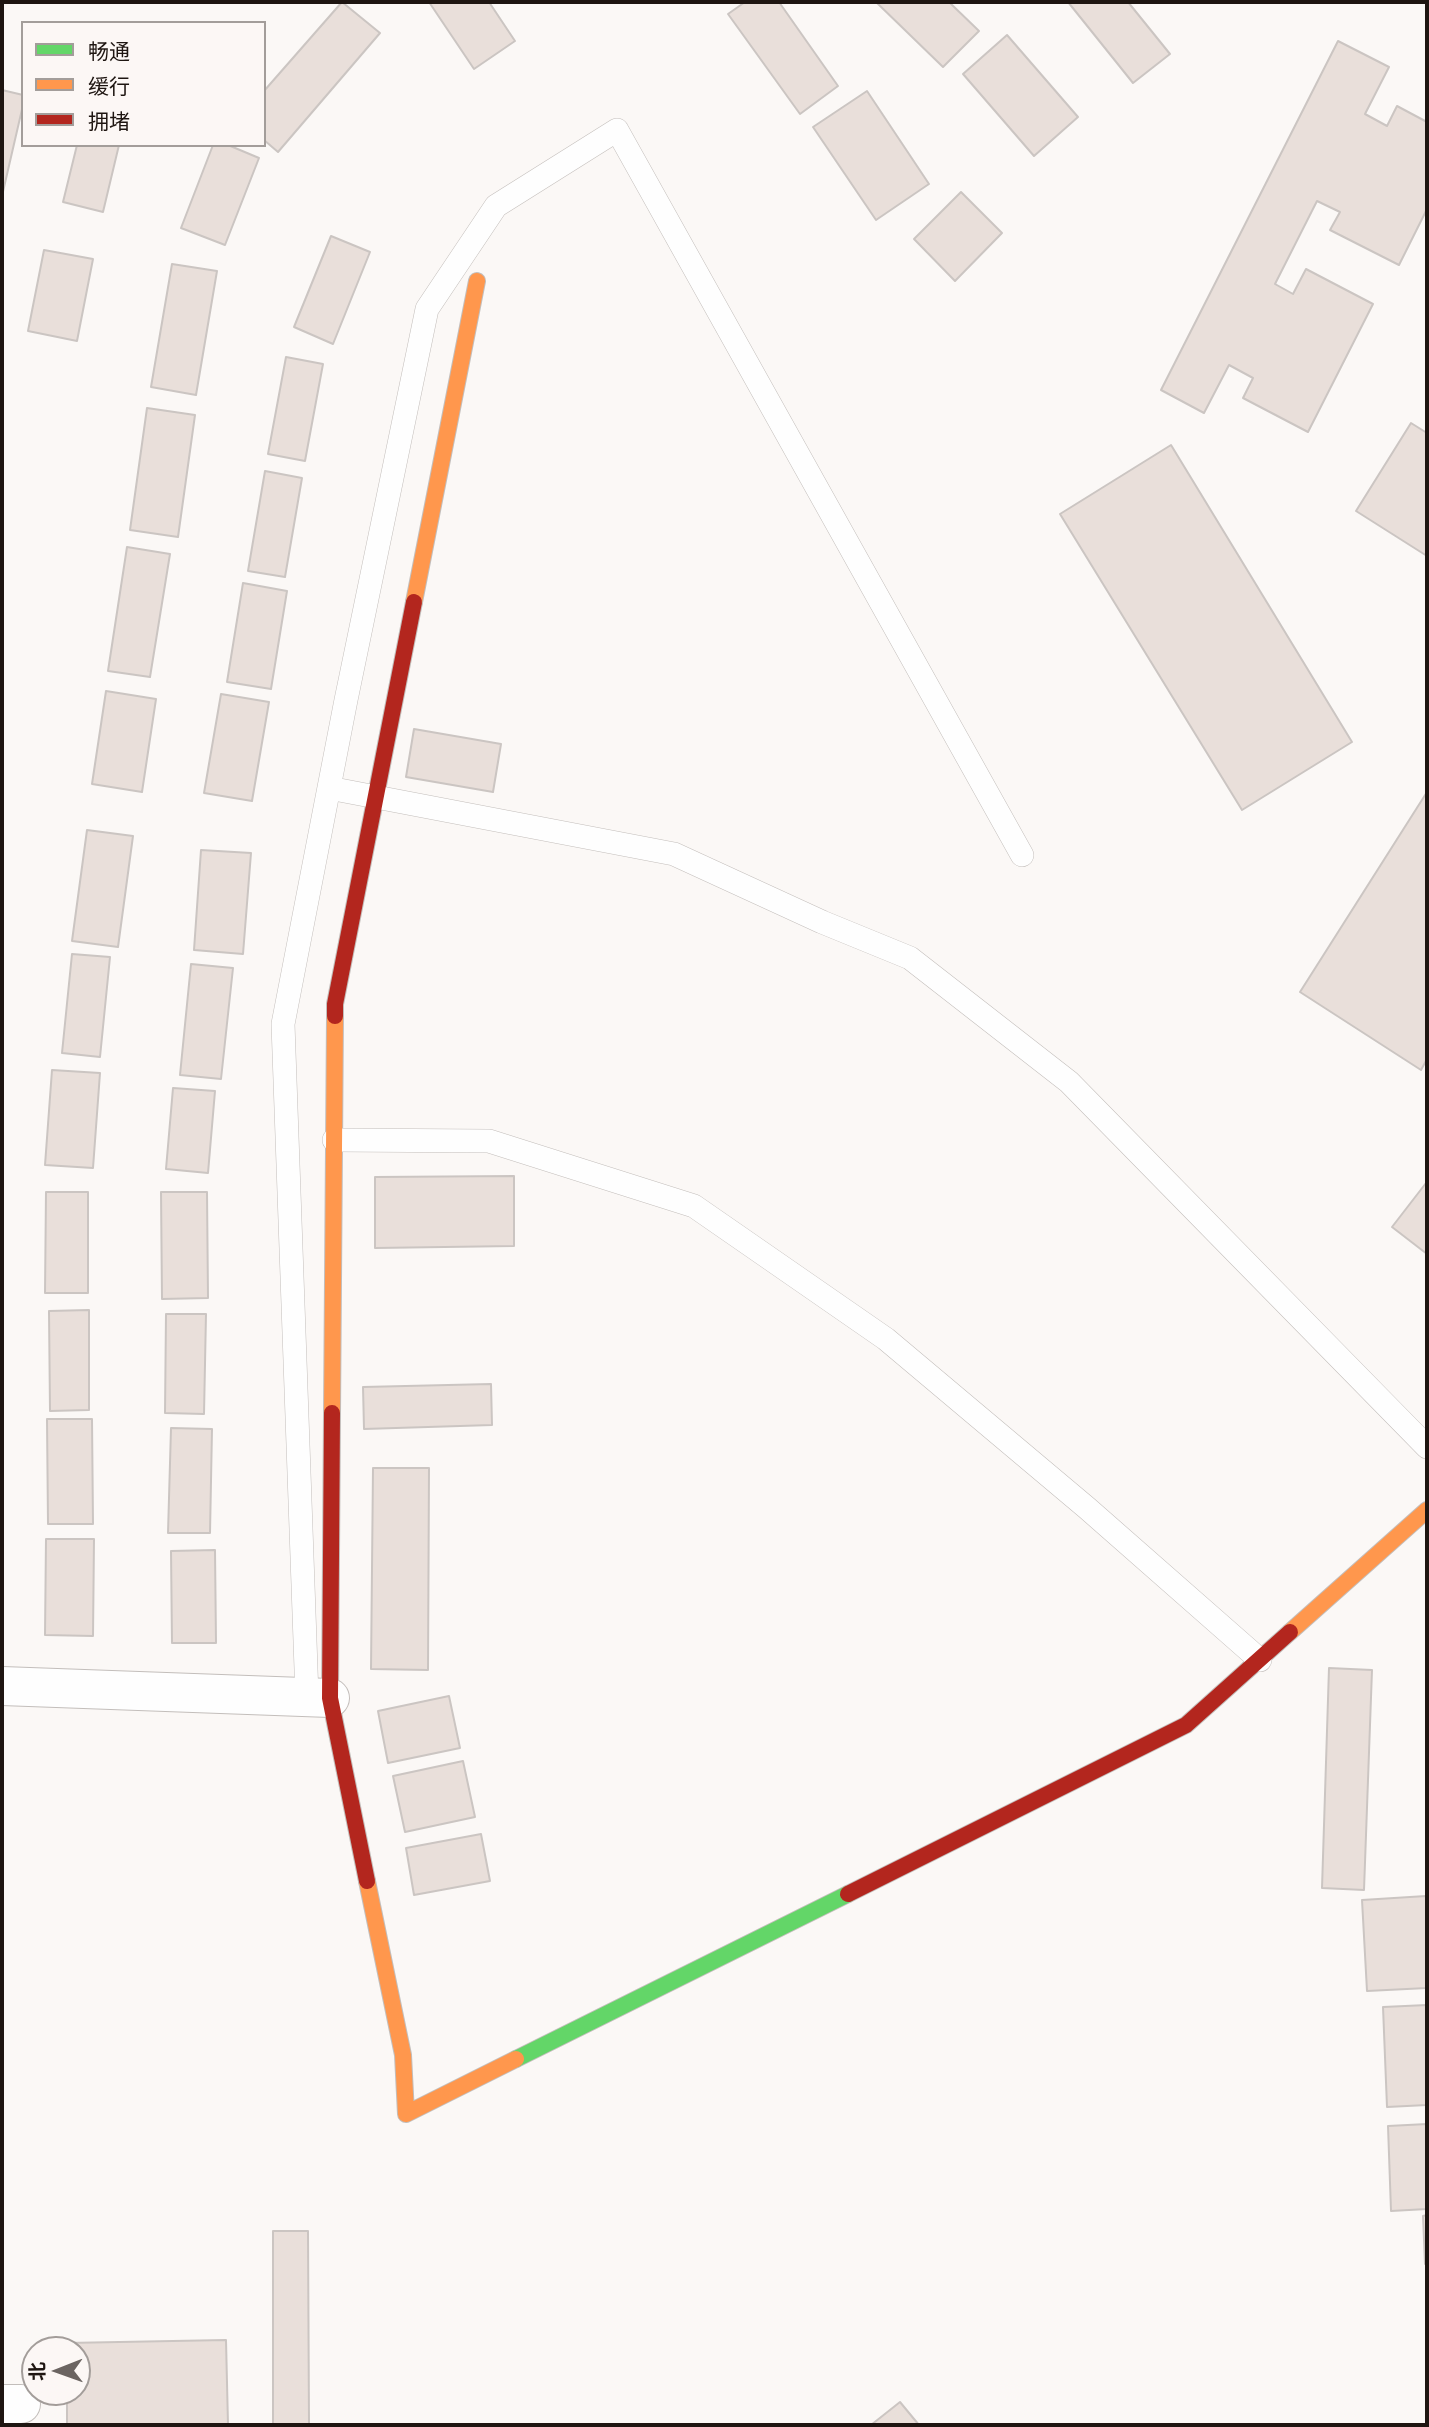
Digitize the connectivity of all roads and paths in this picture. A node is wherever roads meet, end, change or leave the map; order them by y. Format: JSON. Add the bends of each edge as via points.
{"nodes":[{"id":1,"x":477,"y":281,"type":"dead end"},
{"id":2,"x":329,"y":788,"type":"junction"},
{"id":3,"x":376,"y":797,"type":"junction"},
{"id":4,"x":1022,"y":855,"type":"dead end"},
{"id":5,"x":334,"y":1140,"type":"junction"},
{"id":6,"x":1427,"y":1447,"type":"edge"},
{"id":7,"x":1427,"y":1510,"type":"edge"},
{"id":8,"x":1260,"y":1660,"type":"junction"},
{"id":9,"x":2,"y":1686,"type":"edge"},
{"id":10,"x":318,"y":1697,"type":"junction"}],
"edges":[{"from":1,"to":3,"type":"street"},
{"from":2,"to":3,"type":"lane"},
{"from":2,"to":4,"type":"lane","via":[[427,309],[496,206],[617,130]]},
{"from":2,"to":10,"type":"lane","via":[[283,1024]]},
{"from":3,"to":5,"type":"street","via":[[335,1004]]},
{"from":3,"to":6,"type":"lane","via":[[674,854],[910,958],[1069,1082]]},
{"from":5,"to":8,"type":"lane","via":[[489,1141],[694,1206],[886,1339]]},
{"from":5,"to":10,"type":"street"},
{"from":7,"to":8,"type":"street"},
{"from":8,"to":10,"type":"street","via":[[1186,1725],[406,2113],[403,2055]]},
{"from":9,"to":10,"type":"street"}]}
